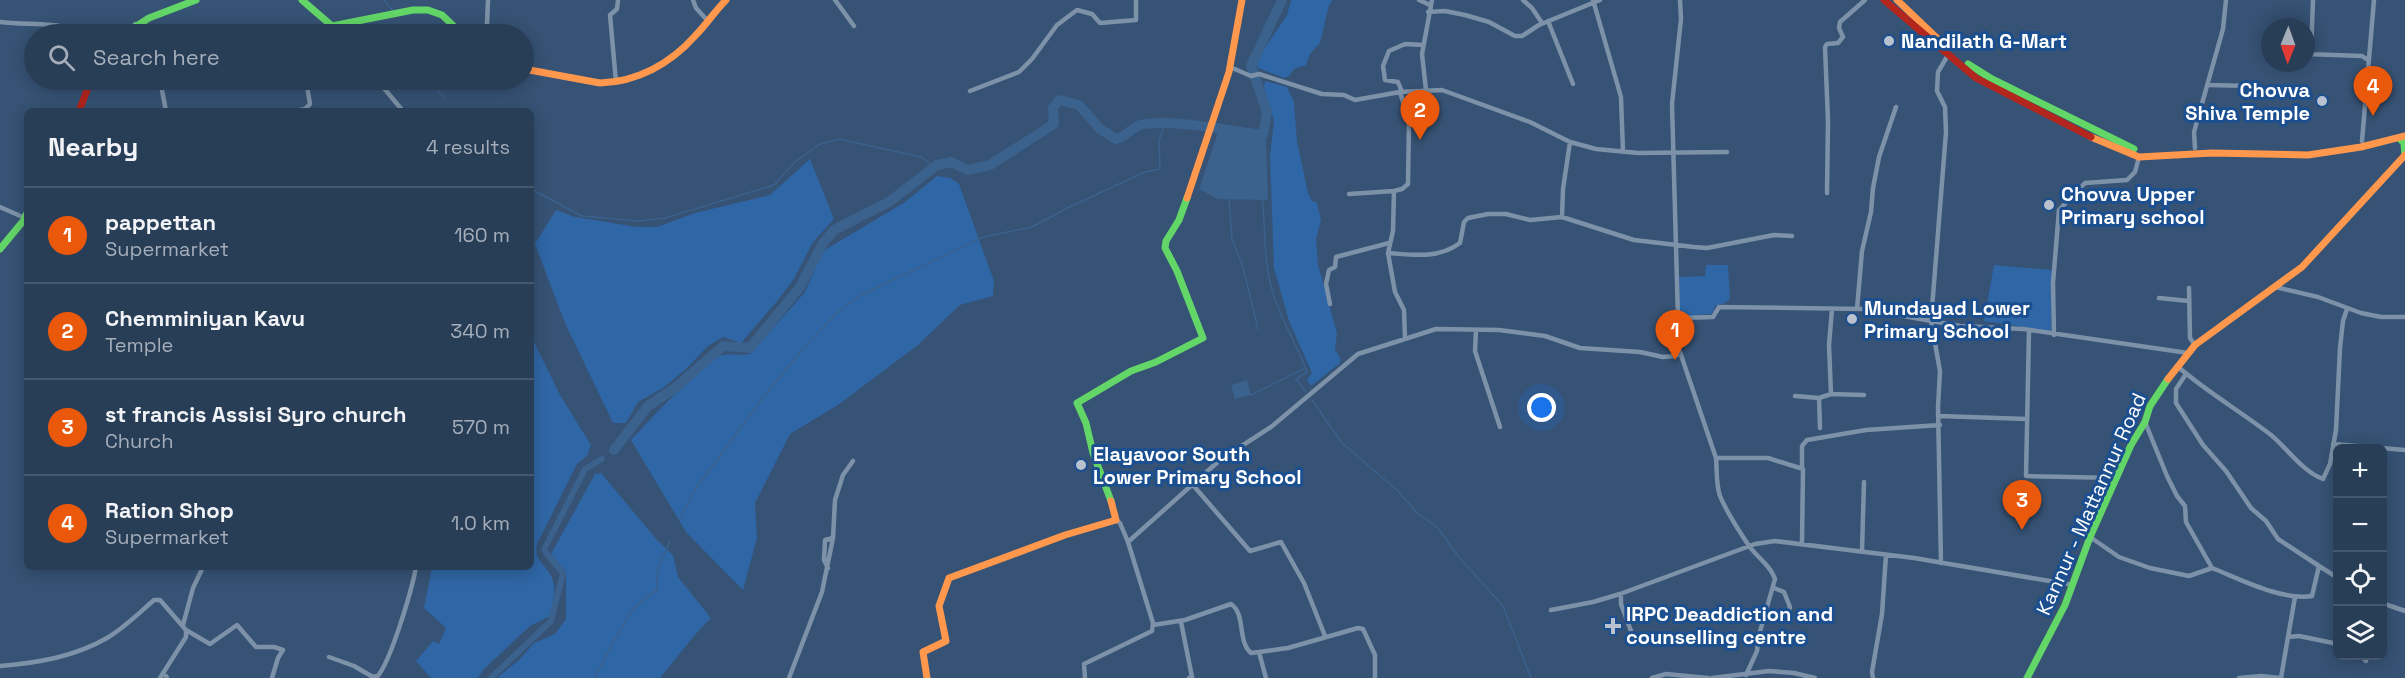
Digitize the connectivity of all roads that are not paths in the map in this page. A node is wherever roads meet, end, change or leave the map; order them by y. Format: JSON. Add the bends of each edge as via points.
{"nodes":[{"id":1,"x":196,"y":0,"type":"edge"},
{"id":2,"x":302,"y":0,"type":"edge"},
{"id":3,"x":488,"y":0,"type":"edge"},
{"id":4,"x":618,"y":0,"type":"edge"},
{"id":5,"x":693,"y":0,"type":"edge"},
{"id":6,"x":726,"y":0,"type":"edge"},
{"id":7,"x":835,"y":0,"type":"edge"},
{"id":8,"x":1136,"y":0,"type":"edge"},
{"id":9,"x":1242,"y":0,"type":"edge"},
{"id":10,"x":1419,"y":0,"type":"edge"},
{"id":11,"x":1523,"y":0,"type":"edge"},
{"id":12,"x":1600,"y":0,"type":"edge"},
{"id":13,"x":1680,"y":0,"type":"edge"},
{"id":14,"x":1865,"y":0,"type":"edge"},
{"id":15,"x":1884,"y":0,"type":"edge"},
{"id":16,"x":1897,"y":0,"type":"edge"},
{"id":17,"x":2226,"y":0,"type":"edge"},
{"id":18,"x":2313,"y":0,"type":"edge"},
{"id":19,"x":2374,"y":0,"type":"edge"},
{"id":20,"x":1593,"y":1,"type":"edge"},
{"id":21,"x":1431,"y":3,"type":"edge"},
{"id":22,"x":1428,"y":12,"type":"junction"},
{"id":23,"x":2311,"y":18,"type":"edge"},
{"id":24,"x":707,"y":20,"type":"junction"},
{"id":25,"x":0,"y":22,"type":"edge"},
{"id":26,"x":1545,"y":22,"type":"junction"},
{"id":27,"x":36,"y":24,"type":"edge"},
{"id":28,"x":135,"y":24,"type":"edge"},
{"id":29,"x":331,"y":24,"type":"edge"},
{"id":30,"x":357,"y":24,"type":"edge"},
{"id":31,"x":451,"y":24,"type":"edge"},
{"id":32,"x":487,"y":24,"type":"edge"},
{"id":33,"x":854,"y":26,"type":"dead end"},
{"id":34,"x":1423,"y":45,"type":"junction"},
{"id":35,"x":2315,"y":54,"type":"edge"},
{"id":36,"x":1948,"y":55,"type":"junction"},
{"id":37,"x":2368,"y":60,"type":"junction"},
{"id":38,"x":1230,"y":67,"type":"junction"},
{"id":39,"x":534,"y":71,"type":"edge"},
{"id":40,"x":616,"y":82,"type":"junction"},
{"id":41,"x":1573,"y":84,"type":"dead end"},
{"id":42,"x":2209,"y":85,"type":"junction"},
{"id":43,"x":87,"y":90,"type":"edge"},
{"id":44,"x":162,"y":90,"type":"edge"},
{"id":45,"x":308,"y":90,"type":"edge"},
{"id":46,"x":385,"y":90,"type":"edge"},
{"id":47,"x":1426,"y":90,"type":"junction"},
{"id":48,"x":970,"y":91,"type":"dead end"},
{"id":49,"x":2276,"y":91,"type":"dead end"},
{"id":50,"x":1401,"y":92,"type":"junction"},
{"id":51,"x":1896,"y":107,"type":"dead end"},
{"id":52,"x":80,"y":108,"type":"edge"},
{"id":53,"x":165,"y":108,"type":"edge"},
{"id":54,"x":306,"y":108,"type":"edge"},
{"id":55,"x":400,"y":108,"type":"edge"},
{"id":56,"x":2402,"y":137,"type":"edge"},
{"id":57,"x":1570,"y":142,"type":"junction"},
{"id":58,"x":2361,"y":144,"type":"junction"},
{"id":59,"x":1674,"y":151,"type":"junction"},
{"id":60,"x":2195,"y":151,"type":"junction"},
{"id":61,"x":1623,"y":152,"type":"junction"},
{"id":62,"x":1727,"y":152,"type":"dead end"},
{"id":63,"x":2405,"y":156,"type":"edge"},
{"id":64,"x":2139,"y":157,"type":"junction"},
{"id":65,"x":1394,"y":191,"type":"junction"},
{"id":66,"x":1827,"y":193,"type":"dead end"},
{"id":67,"x":1349,"y":194,"type":"dead end"},
{"id":68,"x":0,"y":207,"type":"edge"},
{"id":69,"x":24,"y":217,"type":"edge"},
{"id":70,"x":1562,"y":217,"type":"junction"},
{"id":71,"x":24,"y":220,"type":"edge"},
{"id":72,"x":1792,"y":236,"type":"dead end"},
{"id":73,"x":1389,"y":243,"type":"junction"},
{"id":74,"x":1677,"y":246,"type":"junction"},
{"id":75,"x":0,"y":249,"type":"edge"},
{"id":76,"x":1388,"y":253,"type":"junction"},
{"id":77,"x":2275,"y":287,"type":"junction"},
{"id":78,"x":2189,"y":288,"type":"dead end"},
{"id":79,"x":2160,"y":298,"type":"dead end"},
{"id":80,"x":2189,"y":301,"type":"junction"},
{"id":81,"x":1330,"y":304,"type":"dead end"},
{"id":82,"x":1832,"y":309,"type":"junction"},
{"id":83,"x":1857,"y":309,"type":"junction"},
{"id":84,"x":2347,"y":309,"type":"junction"},
{"id":85,"x":2405,"y":316,"type":"edge"},
{"id":86,"x":1678,"y":318,"type":"junction"},
{"id":87,"x":1931,"y":321,"type":"junction"},
{"id":88,"x":1476,"y":330,"type":"junction"},
{"id":89,"x":2030,"y":330,"type":"junction"},
{"id":90,"x":2054,"y":335,"type":"junction"},
{"id":91,"x":1405,"y":339,"type":"junction"},
{"id":92,"x":2195,"y":345,"type":"junction"},
{"id":93,"x":1680,"y":352,"type":"junction"},
{"id":94,"x":2188,"y":353,"type":"junction"},
{"id":95,"x":2177,"y":366,"type":"junction"},
{"id":96,"x":2186,"y":374,"type":"junction"},
{"id":97,"x":1831,"y":394,"type":"junction"},
{"id":98,"x":1864,"y":394,"type":"dead end"},
{"id":99,"x":1795,"y":396,"type":"dead end"},
{"id":100,"x":1819,"y":398,"type":"junction"},
{"id":101,"x":1939,"y":416,"type":"junction"},
{"id":102,"x":2027,"y":419,"type":"junction"},
{"id":103,"x":2145,"y":422,"type":"junction"},
{"id":104,"x":1940,"y":425,"type":"junction"},
{"id":105,"x":1500,"y":427,"type":"dead end"},
{"id":106,"x":1820,"y":428,"type":"dead end"},
{"id":107,"x":2334,"y":444,"type":"edge"},
{"id":108,"x":2333,"y":448,"type":"edge"},
{"id":109,"x":2387,"y":448,"type":"edge"},
{"id":110,"x":2405,"y":450,"type":"edge"},
{"id":111,"x":1716,"y":458,"type":"junction"},
{"id":112,"x":854,"y":461,"type":"dead end"},
{"id":113,"x":1802,"y":467,"type":"junction"},
{"id":114,"x":2116,"y":478,"type":"junction"},
{"id":115,"x":1864,"y":482,"type":"dead end"},
{"id":116,"x":1192,"y":484,"type":"junction"},
{"id":117,"x":1116,"y":520,"type":"junction"},
{"id":118,"x":2090,"y":537,"type":"junction"},
{"id":119,"x":1128,"y":542,"type":"junction"},
{"id":120,"x":1802,"y":543,"type":"junction"},
{"id":121,"x":1750,"y":547,"type":"junction"},
{"id":122,"x":1862,"y":551,"type":"junction"},
{"id":123,"x":1886,"y":555,"type":"junction"},
{"id":124,"x":1941,"y":563,"type":"junction"},
{"id":125,"x":2212,"y":567,"type":"junction"},
{"id":126,"x":2319,"y":567,"type":"junction"},
{"id":127,"x":202,"y":570,"type":"edge"},
{"id":128,"x":415,"y":570,"type":"edge"},
{"id":129,"x":2333,"y":576,"type":"edge"},
{"id":130,"x":2073,"y":585,"type":"junction"},
{"id":131,"x":1774,"y":588,"type":"junction"},
{"id":132,"x":1621,"y":594,"type":"junction"},
{"id":133,"x":2295,"y":597,"type":"junction"},
{"id":134,"x":2387,"y":605,"type":"edge"},
{"id":135,"x":1551,"y":610,"type":"dead end"},
{"id":136,"x":2405,"y":611,"type":"edge"},
{"id":137,"x":1786,"y":620,"type":"dead end"},
{"id":138,"x":1181,"y":622,"type":"junction"},
{"id":139,"x":1153,"y":625,"type":"junction"},
{"id":140,"x":185,"y":627,"type":"junction"},
{"id":141,"x":1325,"y":636,"type":"junction"},
{"id":142,"x":2288,"y":637,"type":"junction"},
{"id":143,"x":1634,"y":639,"type":"dead end"},
{"id":144,"x":2333,"y":643,"type":"edge"},
{"id":145,"x":1259,"y":652,"type":"junction"},
{"id":146,"x":329,"y":657,"type":"dead end"},
{"id":147,"x":0,"y":666,"type":"edge"},
{"id":148,"x":1746,"y":675,"type":"junction"},
{"id":149,"x":376,"y":677,"type":"edge"},
{"id":150,"x":160,"y":678,"type":"edge"},
{"id":151,"x":272,"y":678,"type":"edge"},
{"id":152,"x":789,"y":678,"type":"edge"},
{"id":153,"x":927,"y":678,"type":"edge"},
{"id":154,"x":1085,"y":678,"type":"edge"},
{"id":155,"x":1189,"y":678,"type":"edge"},
{"id":156,"x":1266,"y":678,"type":"edge"},
{"id":157,"x":1375,"y":678,"type":"edge"},
{"id":158,"x":1652,"y":678,"type":"edge"},
{"id":159,"x":1710,"y":678,"type":"edge"},
{"id":160,"x":1815,"y":678,"type":"edge"},
{"id":161,"x":1873,"y":678,"type":"edge"},
{"id":162,"x":2027,"y":678,"type":"edge"},
{"id":163,"x":2239,"y":678,"type":"edge"},
{"id":164,"x":2280,"y":678,"type":"edge"}],
"edges":[{"from":1,"to":28,"type":"main road"},
{"from":2,"to":29,"type":"main road"},
{"from":3,"to":32,"type":"street"},
{"from":4,"to":40,"type":"street","via":[[617,9],[610,15]]},
{"from":5,"to":24,"type":"street"},
{"from":6,"to":24,"type":"main road"},
{"from":7,"to":33,"type":"street"},
{"from":8,"to":48,"type":"street","via":[[1136,20],[1100,23],[1092,14],[1077,10],[1057,25],[1018,72]]},
{"from":9,"to":38,"type":"main road"},
{"from":10,"to":21,"type":"street"},
{"from":11,"to":26,"type":"street"},
{"from":12,"to":20,"type":"street"},
{"from":13,"to":59,"type":"street","via":[[1672,104]]},
{"from":14,"to":66,"type":"street","via":[[1840,22],[1843,37],[1838,43],[1825,47]]},
{"from":15,"to":36,"type":"main road"},
{"from":16,"to":60,"type":"main road","via":[[1977,71],[2128,148]]},
{"from":17,"to":42,"type":"street"},
{"from":18,"to":23,"type":"street"},
{"from":19,"to":37,"type":"street"},
{"from":20,"to":26,"type":"street"},
{"from":20,"to":61,"type":"street","via":[[1620,97]]},
{"from":21,"to":22,"type":"street"},
{"from":22,"to":26,"type":"street","via":[[1465,15],[1515,36]]},
{"from":22,"to":34,"type":"street"},
{"from":24,"to":40,"type":"main road","via":[[701,31],[667,62]]},
{"from":25,"to":27,"type":"street"},
{"from":26,"to":41,"type":"street"},
{"from":30,"to":31,"type":"main road","via":[[428,9]]},
{"from":34,"to":47,"type":"street"},
{"from":34,"to":50,"type":"street","via":[[1405,44],[1389,51],[1383,66],[1385,80],[1398,82]]},
{"from":35,"to":37,"type":"street","via":[[2362,56]]},
{"from":36,"to":64,"type":"main road","via":[[1976,78],[2003,93]]},
{"from":36,"to":87,"type":"street","via":[[1938,72],[1936,91],[1945,107],[1946,132]]},
{"from":37,"to":58,"type":"street"},
{"from":38,"to":50,"type":"street","via":[[1356,100]]},
{"from":38,"to":117,"type":"main road","via":[[1179,220],[1165,248],[1203,338],[1131,371],[1077,403]]},
{"from":39,"to":40,"type":"main road","via":[[603,84]]},
{"from":42,"to":49,"type":"street"},
{"from":42,"to":60,"type":"street","via":[[2194,132]]},
{"from":43,"to":52,"type":"main road"},
{"from":44,"to":53,"type":"street"},
{"from":45,"to":54,"type":"street","via":[[310,104]]},
{"from":46,"to":55,"type":"street"},
{"from":47,"to":50,"type":"street"},
{"from":47,"to":57,"type":"street","via":[[1442,90],[1462,97],[1530,122]]},
{"from":50,"to":65,"type":"street","via":[[1409,121],[1408,184]]},
{"from":51,"to":83,"type":"street","via":[[1873,188]]},
{"from":56,"to":58,"type":"main road"},
{"from":56,"to":63,"type":"main road"},
{"from":57,"to":61,"type":"street"},
{"from":57,"to":70,"type":"street"},
{"from":58,"to":60,"type":"main road","via":[[2308,154]]},
{"from":59,"to":61,"type":"street"},
{"from":59,"to":62,"type":"street"},
{"from":59,"to":74,"type":"street"},
{"from":60,"to":64,"type":"main road"},
{"from":63,"to":77,"type":"main road","name":"Kannur - Mattannur Road","via":[[2325,244]]},
{"from":64,"to":90,"type":"street","via":[[2135,172],[2127,180],[2085,183],[2059,210],[2053,283]]},
{"from":65,"to":67,"type":"street"},
{"from":65,"to":73,"type":"street","via":[[1394,231]]},
{"from":68,"to":69,"type":"street"},
{"from":70,"to":74,"type":"street","via":[[1626,238]]},
{"from":70,"to":76,"type":"street","via":[[1530,220],[1506,214],[1477,215],[1464,222],[1460,243],[1439,254]]},
{"from":71,"to":75,"type":"main road"},
{"from":72,"to":74,"type":"street","via":[[1774,235],[1707,248]]},
{"from":73,"to":76,"type":"street"},
{"from":73,"to":81,"type":"street","via":[[1336,257],[1335,267],[1327,276]]},
{"from":74,"to":86,"type":"street"},
{"from":76,"to":91,"type":"street","via":[[1395,292],[1404,310]]},
{"from":77,"to":84,"type":"street","via":[[2318,297]]},
{"from":77,"to":92,"type":"main road","name":"Kannur - Mattannur Road"},
{"from":78,"to":80,"type":"street"},
{"from":79,"to":80,"type":"street"},
{"from":80,"to":92,"type":"street","via":[[2190,338]]},
{"from":82,"to":83,"type":"street"},
{"from":82,"to":86,"type":"street","via":[[1719,307],[1713,316]]},
{"from":82,"to":97,"type":"street"},
{"from":83,"to":87,"type":"street"},
{"from":84,"to":85,"type":"street","via":[[2381,317]]},
{"from":84,"to":107,"type":"street","via":[[2340,348]]},
{"from":86,"to":93,"type":"street"},
{"from":87,"to":89,"type":"street"},
{"from":87,"to":101,"type":"street","via":[[1940,371]]},
{"from":88,"to":91,"type":"street","via":[[1436,329]]},
{"from":88,"to":93,"type":"street","via":[[1545,336],[1580,348],[1662,357]]},
{"from":88,"to":105,"type":"street","via":[[1475,351]]},
{"from":89,"to":90,"type":"street"},
{"from":89,"to":102,"type":"street"},
{"from":90,"to":94,"type":"street"},
{"from":91,"to":116,"type":"street","via":[[1358,354],[1271,427],[1220,460]]},
{"from":92,"to":94,"type":"main road","name":"Kannur - Mattannur Road"},
{"from":93,"to":111,"type":"street"},
{"from":94,"to":95,"type":"main road","name":"Kannur - Mattannur Road"},
{"from":95,"to":96,"type":"street"},
{"from":95,"to":103,"type":"main road","name":"Kannur - Mattannur Road","via":[[2150,406]]},
{"from":96,"to":108,"type":"street","via":[[2274,437],[2322,479]]},
{"from":96,"to":126,"type":"street","via":[[2176,389],[2176,404],[2203,445],[2278,539]]},
{"from":97,"to":98,"type":"street"},
{"from":97,"to":100,"type":"street"},
{"from":99,"to":100,"type":"street"},
{"from":100,"to":106,"type":"street"},
{"from":101,"to":102,"type":"street"},
{"from":101,"to":104,"type":"street"},
{"from":102,"to":114,"type":"street","via":[[2026,476]]},
{"from":103,"to":114,"type":"main road","name":"Kannur - Mattannur Road"},
{"from":103,"to":125,"type":"street","via":[[2167,476],[2185,506],[2186,522]]},
{"from":104,"to":113,"type":"street","via":[[1866,430],[1807,441],[1802,446]]},
{"from":104,"to":124,"type":"street"},
{"from":109,"to":110,"type":"street"},
{"from":111,"to":113,"type":"street","via":[[1768,458]]},
{"from":111,"to":121,"type":"street","via":[[1720,495]]},
{"from":112,"to":152,"type":"street","via":[[843,475],[835,500],[822,592]]},
{"from":113,"to":120,"type":"street"},
{"from":114,"to":118,"type":"main road","name":"Kannur - Mattannur Road"},
{"from":115,"to":122,"type":"street"},
{"from":116,"to":119,"type":"street"},
{"from":116,"to":141,"type":"street","via":[[1250,550],[1281,542],[1305,583]]},
{"from":117,"to":119,"type":"street"},
{"from":117,"to":153,"type":"main road","via":[[949,578],[939,606],[946,641],[923,652]]},
{"from":118,"to":125,"type":"street","via":[[2119,557],[2150,568],[2189,576]]},
{"from":118,"to":130,"type":"main road","name":"Kannur - Mattannur Road"},
{"from":119,"to":139,"type":"street"},
{"from":120,"to":121,"type":"street","via":[[1775,541]]},
{"from":120,"to":122,"type":"street"},
{"from":121,"to":131,"type":"street","via":[[1773,572]]},
{"from":121,"to":132,"type":"street"},
{"from":122,"to":123,"type":"street"},
{"from":123,"to":124,"type":"street"},
{"from":123,"to":161,"type":"street"},
{"from":124,"to":130,"type":"street"},
{"from":125,"to":133,"type":"street"},
{"from":126,"to":129,"type":"street"},
{"from":126,"to":133,"type":"street","via":[[2312,596]]},
{"from":127,"to":140,"type":"street","via":[[193,588]]},
{"from":128,"to":149,"type":"street","via":[[401,622]]},
{"from":130,"to":162,"type":"main road","name":"Kannur - Mattannur Road"},
{"from":131,"to":137,"type":"street","via":[[1784,592],[1790,607]]},
{"from":131,"to":148,"type":"street","via":[[1757,651]]},
{"from":132,"to":135,"type":"street"},
{"from":132,"to":143,"type":"street"},
{"from":133,"to":142,"type":"street"},
{"from":134,"to":136,"type":"street"},
{"from":138,"to":139,"type":"street"},
{"from":138,"to":145,"type":"street","via":[[1231,604],[1238,613],[1246,649]]},
{"from":138,"to":155,"type":"street","via":[[1192,677]]},
{"from":139,"to":154,"type":"street","via":[[1152,631],[1084,664]]},
{"from":140,"to":147,"type":"street","via":[[165,604],[154,600],[106,638],[76,652]]},
{"from":140,"to":150,"type":"street","via":[[186,637]]},
{"from":140,"to":151,"type":"street","via":[[210,644],[237,626],[256,647],[283,650]]},
{"from":141,"to":145,"type":"street"},
{"from":141,"to":157,"type":"street","via":[[1363,629],[1375,656]]},
{"from":142,"to":144,"type":"street"},
{"from":142,"to":164,"type":"street"},
{"from":145,"to":156,"type":"street"},
{"from":146,"to":149,"type":"street"},
{"from":148,"to":159,"type":"street"},
{"from":148,"to":160,"type":"street","via":[[1769,670]]},
{"from":158,"to":159,"type":"street","via":[[1666,674]]},
{"from":163,"to":164,"type":"street"}]}
